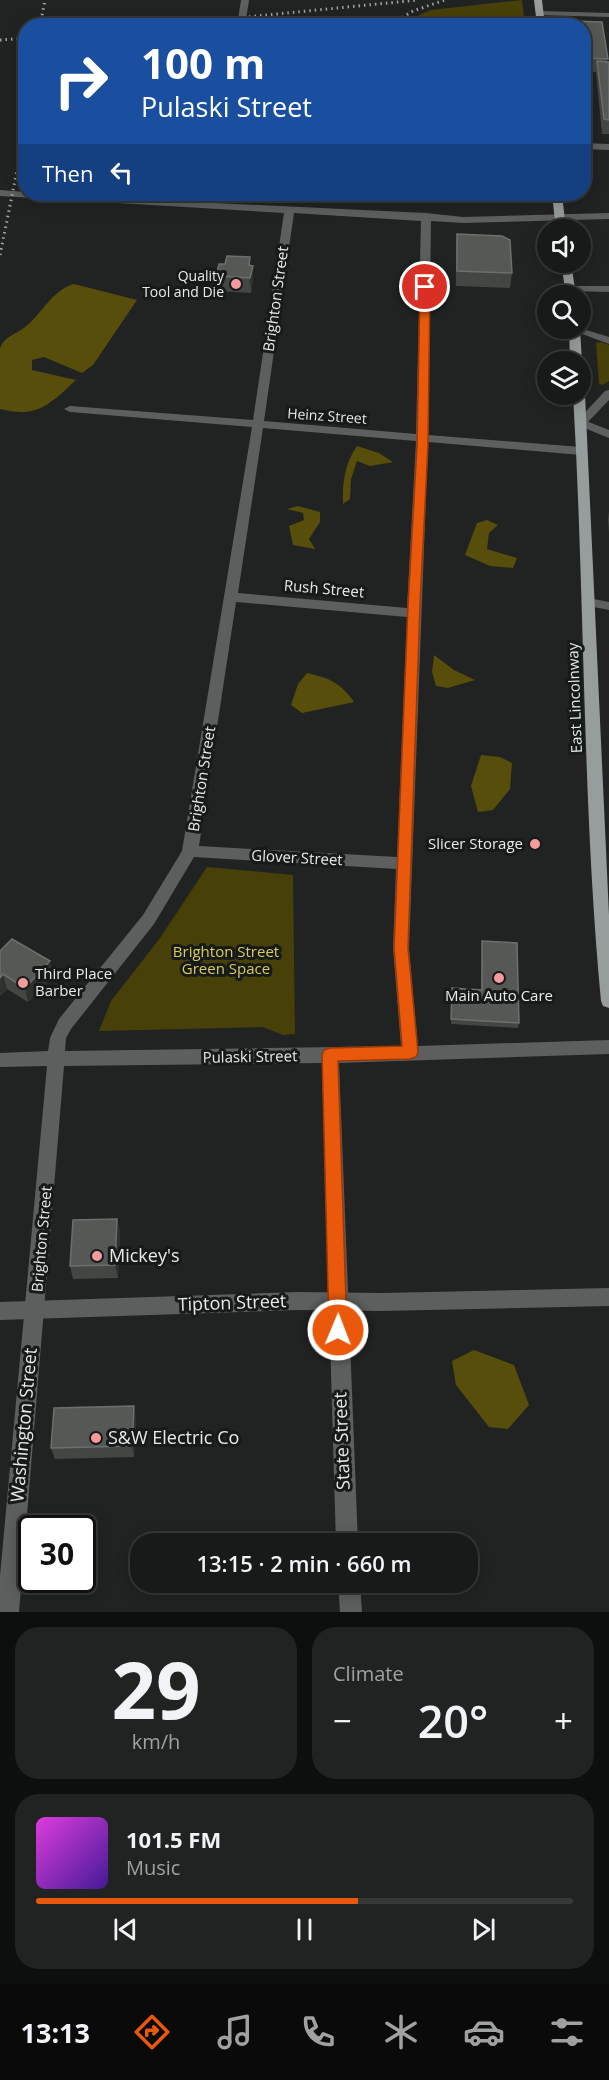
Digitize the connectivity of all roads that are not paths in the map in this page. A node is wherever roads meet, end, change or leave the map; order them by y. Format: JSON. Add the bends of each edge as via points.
{"nodes":[{"id":1,"x":245,"y":0,"type":"edge"},
{"id":2,"x":538,"y":0,"type":"edge"},
{"id":3,"x":540,"y":14,"type":"junction"},
{"id":4,"x":609,"y":15,"type":"edge"},
{"id":5,"x":242,"y":18,"type":"edge"},
{"id":6,"x":540,"y":18,"type":"edge"},
{"id":7,"x":591,"y":146,"type":"edge"},
{"id":8,"x":609,"y":147,"type":"edge"},
{"id":9,"x":0,"y":191,"type":"edge"},
{"id":10,"x":18,"y":191,"type":"edge"},
{"id":11,"x":18,"y":192,"type":"edge"},
{"id":12,"x":220,"y":201,"type":"edge"},
{"id":13,"x":558,"y":201,"type":"edge"},
{"id":14,"x":289,"y":210,"type":"junction"},
{"id":15,"x":426,"y":216,"type":"junction"},
{"id":16,"x":560,"y":216,"type":"junction"},
{"id":17,"x":609,"y":216,"type":"edge"},
{"id":18,"x":560,"y":219,"type":"edge"},
{"id":19,"x":609,"y":289,"type":"edge"},
{"id":20,"x":591,"y":290,"type":"edge"},
{"id":21,"x":591,"y":335,"type":"edge"},
{"id":22,"x":609,"y":341,"type":"edge"},
{"id":23,"x":609,"y":393,"type":"edge"},
{"id":24,"x":580,"y":405,"type":"edge"},
{"id":25,"x":70,"y":409,"type":"dead end"},
{"id":26,"x":581,"y":423,"type":"junction"},
{"id":27,"x":258,"y":425,"type":"junction"},
{"id":28,"x":609,"y":434,"type":"edge"},
{"id":29,"x":422,"y":438,"type":"junction"},
{"id":30,"x":581,"y":451,"type":"junction"},
{"id":31,"x":231,"y":597,"type":"junction"},
{"id":32,"x":588,"y":602,"type":"junction"},
{"id":33,"x":609,"y":606,"type":"edge"},
{"id":34,"x":413,"y":613,"type":"junction"},
{"id":35,"x":190,"y":852,"type":"junction"},
{"id":36,"x":404,"y":863,"type":"junction"},
{"id":37,"x":609,"y":1001,"type":"edge"},
{"id":38,"x":609,"y":1047,"type":"edge"},
{"id":39,"x":410,"y":1052,"type":"junction"},
{"id":40,"x":330,"y":1055,"type":"junction"},
{"id":41,"x":57,"y":1059,"type":"junction"},
{"id":42,"x":0,"y":1060,"type":"edge"},
{"id":43,"x":609,"y":1297,"type":"edge"},
{"id":44,"x":339,"y":1302,"type":"junction"},
{"id":45,"x":0,"y":1311,"type":"edge"},
{"id":46,"x":35,"y":1311,"type":"junction"},
{"id":47,"x":347,"y":1533,"type":"edge"},
{"id":48,"x":350,"y":1593,"type":"edge"},
{"id":49,"x":8,"y":1612,"type":"edge"},
{"id":50,"x":351,"y":1612,"type":"edge"}],
"edges":[{"from":1,"to":5,"type":"street"},
{"from":2,"to":3,"type":"main road"},
{"from":3,"to":4,"type":"street"},
{"from":3,"to":6,"type":"main road"},
{"from":7,"to":8,"type":"street"},
{"from":9,"to":10,"type":"street"},
{"from":9,"to":11,"type":"street"},
{"from":12,"to":14,"type":"street"},
{"from":13,"to":16,"type":"main road"},
{"from":14,"to":15,"type":"street"},
{"from":14,"to":27,"type":"street","name":"Brighton Street"},
{"from":15,"to":16,"type":"street","via":[[463,220]]},
{"from":15,"to":29,"type":"street"},
{"from":16,"to":17,"type":"street"},
{"from":16,"to":18,"type":"main road"},
{"from":19,"to":20,"type":"street"},
{"from":21,"to":22,"type":"street"},
{"from":23,"to":26,"type":"street"},
{"from":24,"to":26,"type":"main road","name":"East Lincolnway"},
{"from":25,"to":27,"type":"street","name":"Heinz Street"},
{"from":26,"to":28,"type":"street"},
{"from":26,"to":30,"type":"main road","name":"East Lincolnway"},
{"from":27,"to":29,"type":"street","name":"Heinz Street"},
{"from":27,"to":31,"type":"street","name":"Brighton Street"},
{"from":29,"to":30,"type":"street","name":"Heinz Street"},
{"from":29,"to":34,"type":"street"},
{"from":30,"to":32,"type":"main road","name":"East Lincolnway"},
{"from":31,"to":34,"type":"street","name":"Rush Street"},
{"from":31,"to":35,"type":"street","name":"Brighton Street"},
{"from":32,"to":33,"type":"street"},
{"from":32,"to":37,"type":"main road","name":"East Lincolnway"},
{"from":34,"to":36,"type":"street"},
{"from":35,"to":36,"type":"street","name":"Glover Street"},
{"from":35,"to":41,"type":"street","name":"Brighton Street","via":[[173,885],[65,1024],[58,1038]]},
{"from":36,"to":39,"type":"street","via":[[401,948]]},
{"from":38,"to":39,"type":"street","name":"Pulaski Street"},
{"from":39,"to":40,"type":"street","name":"Pulaski Street"},
{"from":40,"to":41,"type":"street","name":"Pulaski Street"},
{"from":40,"to":44,"type":"street","name":"State Street"},
{"from":41,"to":42,"type":"street","name":"Pulaski Street"},
{"from":41,"to":46,"type":"street","name":"Brighton Street"},
{"from":43,"to":44,"type":"street","name":"Tipton Street"},
{"from":44,"to":46,"type":"street","name":"Tipton Street"},
{"from":44,"to":47,"type":"street","name":"State Street"},
{"from":45,"to":46,"type":"street","name":"Tipton Street"},
{"from":46,"to":49,"type":"street","name":"Washington Street"},
{"from":48,"to":50,"type":"street"}]}
